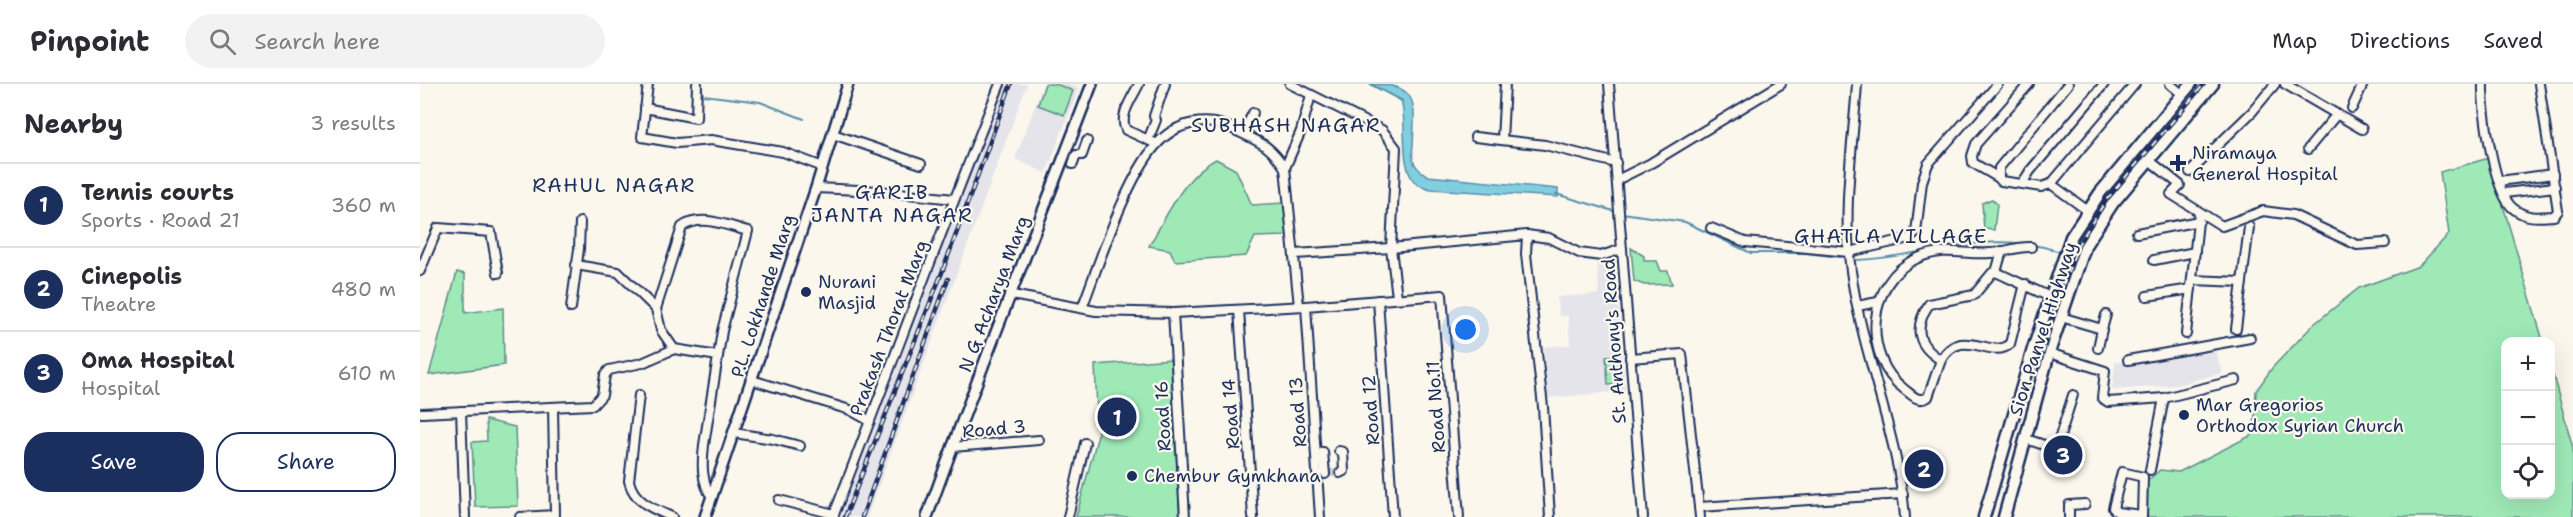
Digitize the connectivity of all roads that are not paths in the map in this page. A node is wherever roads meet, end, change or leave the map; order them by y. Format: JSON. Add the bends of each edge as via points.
{"nodes":[{"id":1,"x":648,"y":84,"type":"edge"},
{"id":2,"x":697,"y":84,"type":"edge"},
{"id":3,"x":848,"y":84,"type":"edge"},
{"id":4,"x":1000,"y":84,"type":"edge"},
{"id":5,"x":1092,"y":84,"type":"edge"},
{"id":6,"x":1139,"y":84,"type":"edge"},
{"id":7,"x":1165,"y":84,"type":"edge"},
{"id":8,"x":1290,"y":84,"type":"edge"},
{"id":9,"x":1505,"y":84,"type":"edge"},
{"id":10,"x":1609,"y":84,"type":"edge"},
{"id":11,"x":1781,"y":84,"type":"edge"},
{"id":12,"x":1857,"y":84,"type":"edge"},
{"id":13,"x":1998,"y":84,"type":"edge"},
{"id":14,"x":2029,"y":84,"type":"edge"},
{"id":15,"x":2068,"y":84,"type":"edge"},
{"id":16,"x":2104,"y":84,"type":"edge"},
{"id":17,"x":2135,"y":84,"type":"edge"},
{"id":18,"x":2170,"y":84,"type":"edge"},
{"id":19,"x":2191,"y":84,"type":"edge"},
{"id":20,"x":2213,"y":84,"type":"edge"},
{"id":21,"x":2275,"y":84,"type":"edge"},
{"id":22,"x":2285,"y":84,"type":"edge"},
{"id":23,"x":2363,"y":84,"type":"edge"},
{"id":24,"x":2483,"y":84,"type":"edge"},
{"id":25,"x":2539,"y":84,"type":"edge"},
{"id":26,"x":2182,"y":94,"type":"junction"},
{"id":27,"x":1311,"y":95,"type":"junction"},
{"id":28,"x":645,"y":108,"type":"junction"},
{"id":29,"x":2352,"y":108,"type":"dead end"},
{"id":30,"x":1253,"y":113,"type":"dead end"},
{"id":31,"x":2337,"y":114,"type":"junction"},
{"id":32,"x":2362,"y":129,"type":"dead end"},
{"id":33,"x":1243,"y":133,"type":"junction"},
{"id":34,"x":832,"y":134,"type":"junction"},
{"id":35,"x":1475,"y":137,"type":"dead end"},
{"id":36,"x":1148,"y":140,"type":"junction"},
{"id":37,"x":1502,"y":140,"type":"junction"},
{"id":38,"x":1070,"y":142,"type":"junction"},
{"id":39,"x":1157,"y":144,"type":"junction"},
{"id":40,"x":2308,"y":149,"type":"dead end"},
{"id":41,"x":2149,"y":160,"type":"junction"},
{"id":42,"x":1616,"y":163,"type":"junction"},
{"id":43,"x":921,"y":164,"type":"dead end"},
{"id":44,"x":1073,"y":164,"type":"dead end"},
{"id":45,"x":822,"y":167,"type":"junction"},
{"id":46,"x":1285,"y":168,"type":"junction"},
{"id":47,"x":2190,"y":172,"type":"dead end"},
{"id":48,"x":2553,"y":174,"type":"junction"},
{"id":49,"x":2541,"y":176,"type":"junction"},
{"id":50,"x":1999,"y":178,"type":"junction"},
{"id":51,"x":1617,"y":180,"type":"junction"},
{"id":52,"x":2508,"y":180,"type":"junction"},
{"id":53,"x":2499,"y":181,"type":"junction"},
{"id":54,"x":2022,"y":184,"type":"junction"},
{"id":55,"x":2051,"y":184,"type":"junction"},
{"id":56,"x":2555,"y":187,"type":"junction"},
{"id":57,"x":816,"y":188,"type":"junction"},
{"id":58,"x":2543,"y":188,"type":"junction"},
{"id":59,"x":2508,"y":193,"type":"junction"},
{"id":60,"x":954,"y":199,"type":"junction"},
{"id":61,"x":2088,"y":210,"type":"junction"},
{"id":62,"x":2199,"y":216,"type":"junction"},
{"id":63,"x":580,"y":222,"type":"dead end"},
{"id":64,"x":2249,"y":227,"type":"dead end"},
{"id":65,"x":1711,"y":228,"type":"dead end"},
{"id":66,"x":2137,"y":233,"type":"dead end"},
{"id":67,"x":1527,"y":235,"type":"junction"},
{"id":68,"x":2385,"y":243,"type":"dead end"},
{"id":69,"x":2031,"y":247,"type":"dead end"},
{"id":70,"x":1391,"y":248,"type":"junction"},
{"id":71,"x":1622,"y":249,"type":"junction"},
{"id":72,"x":2002,"y":251,"type":"junction"},
{"id":73,"x":1849,"y":252,"type":"junction"},
{"id":74,"x":2195,"y":252,"type":"junction"},
{"id":75,"x":1294,"y":254,"type":"junction"},
{"id":76,"x":2154,"y":260,"type":"dead end"},
{"id":77,"x":576,"y":265,"type":"junction"},
{"id":78,"x":420,"y":271,"type":"edge"},
{"id":79,"x":1996,"y":272,"type":"junction"},
{"id":80,"x":498,"y":273,"type":"dead end"},
{"id":81,"x":2242,"y":282,"type":"junction"},
{"id":82,"x":2192,"y":284,"type":"junction"},
{"id":83,"x":2025,"y":285,"type":"junction"},
{"id":84,"x":1012,"y":295,"type":"junction"},
{"id":85,"x":2146,"y":296,"type":"dead end"},
{"id":86,"x":1397,"y":297,"type":"junction"},
{"id":87,"x":2050,"y":297,"type":"junction"},
{"id":88,"x":1378,"y":300,"type":"junction"},
{"id":89,"x":1878,"y":302,"type":"junction"},
{"id":90,"x":1302,"y":306,"type":"junction"},
{"id":91,"x":1857,"y":306,"type":"junction"},
{"id":92,"x":571,"y":308,"type":"dead end"},
{"id":93,"x":1082,"y":308,"type":"junction"},
{"id":94,"x":656,"y":309,"type":"junction"},
{"id":95,"x":1239,"y":310,"type":"junction"},
{"id":96,"x":1173,"y":313,"type":"junction"},
{"id":97,"x":2106,"y":315,"type":"dead end"},
{"id":98,"x":2061,"y":317,"type":"junction"},
{"id":99,"x":2102,"y":329,"type":"junction"},
{"id":100,"x":2236,"y":330,"type":"dead end"},
{"id":101,"x":2186,"y":334,"type":"dead end"},
{"id":102,"x":2250,"y":338,"type":"dead end"},
{"id":103,"x":2097,"y":348,"type":"dead end"},
{"id":104,"x":674,"y":349,"type":"junction"},
{"id":105,"x":2049,"y":353,"type":"junction"},
{"id":106,"x":718,"y":356,"type":"junction"},
{"id":107,"x":1630,"y":358,"type":"junction"},
{"id":108,"x":1941,"y":360,"type":"junction"},
{"id":109,"x":2128,"y":360,"type":"dead end"},
{"id":110,"x":752,"y":380,"type":"junction"},
{"id":111,"x":2236,"y":380,"type":"dead end"},
{"id":112,"x":639,"y":395,"type":"dead end"},
{"id":113,"x":2073,"y":395,"type":"dead end"},
{"id":114,"x":2164,"y":398,"type":"junction"},
{"id":115,"x":553,"y":406,"type":"junction"},
{"id":116,"x":462,"y":411,"type":"junction"},
{"id":117,"x":422,"y":413,"type":"dead end"},
{"id":118,"x":870,"y":421,"type":"junction"},
{"id":119,"x":734,"y":433,"type":"junction"},
{"id":120,"x":1039,"y":440,"type":"dead end"},
{"id":121,"x":2026,"y":440,"type":"junction"},
{"id":122,"x":1085,"y":443,"type":"dead end"},
{"id":123,"x":800,"y":446,"type":"dead end"},
{"id":124,"x":952,"y":447,"type":"junction"},
{"id":125,"x":2056,"y":449,"type":"junction"},
{"id":126,"x":1339,"y":451,"type":"dead end"},
{"id":127,"x":2069,"y":452,"type":"dead end"},
{"id":128,"x":2150,"y":470,"type":"dead end"},
{"id":129,"x":1340,"y":472,"type":"dead end"},
{"id":130,"x":1903,"y":494,"type":"junction"},
{"id":131,"x":712,"y":497,"type":"junction"},
{"id":132,"x":779,"y":500,"type":"dead end"},
{"id":133,"x":2085,"y":504,"type":"dead end"},
{"id":134,"x":1699,"y":507,"type":"junction"},
{"id":135,"x":2130,"y":515,"type":"edge"},
{"id":136,"x":834,"y":516,"type":"edge"},
{"id":137,"x":2142,"y":516,"type":"edge"},
{"id":138,"x":465,"y":517,"type":"edge"},
{"id":139,"x":520,"y":517,"type":"edge"},
{"id":140,"x":672,"y":517,"type":"edge"},
{"id":141,"x":705,"y":517,"type":"edge"},
{"id":142,"x":927,"y":517,"type":"edge"},
{"id":143,"x":1068,"y":517,"type":"edge"},
{"id":144,"x":1185,"y":517,"type":"edge"},
{"id":145,"x":1253,"y":517,"type":"edge"},
{"id":146,"x":1320,"y":517,"type":"edge"},
{"id":147,"x":1393,"y":517,"type":"edge"},
{"id":148,"x":1459,"y":517,"type":"edge"},
{"id":149,"x":1550,"y":517,"type":"edge"},
{"id":150,"x":1643,"y":517,"type":"edge"},
{"id":151,"x":1700,"y":517,"type":"edge"},
{"id":152,"x":1905,"y":517,"type":"edge"},
{"id":153,"x":1984,"y":517,"type":"edge"},
{"id":154,"x":2004,"y":517,"type":"edge"},
{"id":155,"x":2069,"y":517,"type":"edge"}],
"edges":[{"from":1,"to":28,"type":"street"},
{"from":2,"to":28,"type":"street","via":[[696,118]]},
{"from":3,"to":34,"type":"main road","name":"P.L. Lokhande Marg"},
{"from":4,"to":60,"type":"street","name":"Prakash Thorat Marg"},
{"from":5,"to":38,"type":"main road","name":"N G Acharya Marg"},
{"from":6,"to":36,"type":"street","via":[[1123,122],[1126,130]]},
{"from":7,"to":36,"type":"street"},
{"from":8,"to":27,"type":"street"},
{"from":9,"to":37,"type":"street"},
{"from":10,"to":42,"type":"street","name":"St. Anthony's Road"},
{"from":11,"to":51,"type":"street"},
{"from":12,"to":73,"type":"street"},
{"from":13,"to":73,"type":"street","via":[[1928,164],[1916,233],[1910,238]]},
{"from":14,"to":50,"type":"street","via":[[1976,144],[1972,156],[1973,163]]},
{"from":15,"to":50,"type":"street","via":[[1999,168]]},
{"from":16,"to":54,"type":"street"},
{"from":17,"to":55,"type":"street"},
{"from":18,"to":26,"type":"street"},
{"from":19,"to":26,"type":"highway","name":"Sion Panvel Highway"},
{"from":20,"to":41,"type":"highway","name":"Sion Panvel Highway"},
{"from":21,"to":47,"type":"street"},
{"from":22,"to":31,"type":"street"},
{"from":23,"to":29,"type":"street"},
{"from":24,"to":53,"type":"street","via":[[2486,127]]},
{"from":25,"to":48,"type":"street"},
{"from":26,"to":61,"type":"highway","name":"Sion Panvel Highway"},
{"from":27,"to":46,"type":"street"},
{"from":27,"to":70,"type":"street","via":[[1382,130],[1396,148]]},
{"from":28,"to":45,"type":"street","via":[[642,137],[650,140],[711,140],[783,152]]},
{"from":30,"to":33,"type":"street"},
{"from":31,"to":32,"type":"street"},
{"from":31,"to":40,"type":"street"},
{"from":33,"to":39,"type":"street","via":[[1221,122],[1195,121]]},
{"from":33,"to":46,"type":"street","via":[[1273,150]]},
{"from":34,"to":43,"type":"street"},
{"from":34,"to":45,"type":"main road","name":"P.L. Lokhande Marg"},
{"from":35,"to":37,"type":"street"},
{"from":36,"to":39,"type":"street"},
{"from":37,"to":42,"type":"street","via":[[1545,145]]},
{"from":38,"to":44,"type":"street","via":[[1086,144]]},
{"from":38,"to":84,"type":"main road","name":"N G Acharya Marg"},
{"from":39,"to":93,"type":"street","via":[[1126,198]]},
{"from":41,"to":62,"type":"street","via":[[2180,185],[2171,194]]},
{"from":41,"to":98,"type":"highway","name":"Sion Panvel Highway","via":[[2086,244]]},
{"from":42,"to":51,"type":"street","name":"St. Anthony's Road"},
{"from":45,"to":57,"type":"main road","name":"P.L. Lokhande Marg"},
{"from":46,"to":75,"type":"street","name":"Road 13"},
{"from":48,"to":49,"type":"street"},
{"from":48,"to":56,"type":"street"},
{"from":49,"to":52,"type":"street"},
{"from":49,"to":58,"type":"street"},
{"from":50,"to":54,"type":"street"},
{"from":51,"to":71,"type":"street","name":"St. Anthony's Road"},
{"from":52,"to":53,"type":"street"},
{"from":52,"to":59,"type":"street"},
{"from":53,"to":59,"type":"street"},
{"from":54,"to":55,"type":"street"},
{"from":55,"to":61,"type":"street"},
{"from":56,"to":58,"type":"street"},
{"from":56,"to":59,"type":"street","via":[[2558,211],[2554,216],[2531,218],[2512,208]]},
{"from":57,"to":60,"type":"street"},
{"from":57,"to":110,"type":"main road","name":"P.L. Lokhande Marg"},
{"from":58,"to":59,"type":"street"},
{"from":60,"to":118,"type":"street","name":"Prakash Thorat Marg"},
{"from":61,"to":87,"type":"highway","name":"Sion Panvel Highway","via":[[2071,237]]},
{"from":62,"to":66,"type":"street"},
{"from":62,"to":68,"type":"street","via":[[2222,226],[2257,212],[2293,215],[2357,245]]},
{"from":62,"to":74,"type":"street"},
{"from":63,"to":77,"type":"street"},
{"from":64,"to":81,"type":"street"},
{"from":65,"to":73,"type":"street","via":[[1745,243]]},
{"from":67,"to":70,"type":"street"},
{"from":67,"to":71,"type":"street","via":[[1549,238],[1579,253],[1601,256]]},
{"from":67,"to":149,"type":"street"},
{"from":69,"to":72,"type":"street"},
{"from":70,"to":75,"type":"street"},
{"from":70,"to":86,"type":"street"},
{"from":71,"to":107,"type":"street","name":"St. Anthony's Road"},
{"from":72,"to":79,"type":"street"},
{"from":72,"to":89,"type":"street","via":[[1987,254],[1954,250],[1915,259],[1892,279]]},
{"from":73,"to":91,"type":"street"},
{"from":74,"to":76,"type":"street"},
{"from":74,"to":82,"type":"street"},
{"from":75,"to":90,"type":"street","name":"Road 13"},
{"from":77,"to":92,"type":"street"},
{"from":77,"to":94,"type":"street","via":[[618,272]]},
{"from":78,"to":80,"type":"street","via":[[438,228],[491,232]]},
{"from":79,"to":83,"type":"street"},
{"from":79,"to":108,"type":"street","via":[[1974,295],[1929,304],[1922,315],[1919,326],[1923,344]]},
{"from":81,"to":82,"type":"street"},
{"from":81,"to":100,"type":"street"},
{"from":82,"to":85,"type":"street"},
{"from":82,"to":101,"type":"street"},
{"from":83,"to":87,"type":"street"},
{"from":83,"to":108,"type":"street","via":[[2010,344],[2002,348],[1959,344]]},
{"from":84,"to":93,"type":"street"},
{"from":84,"to":124,"type":"main road","name":"N G Acharya Marg"},
{"from":86,"to":88,"type":"street"},
{"from":86,"to":148,"type":"street","name":"Road No.11","via":[[1442,295]]},
{"from":87,"to":153,"type":"highway","name":"Sion Panvel Highway"},
{"from":88,"to":90,"type":"street"},
{"from":88,"to":147,"type":"street","name":"Road 12"},
{"from":89,"to":91,"type":"street"},
{"from":89,"to":108,"type":"street","via":[[1874,331],[1879,353],[1894,382],[1923,400],[1928,397]]},
{"from":90,"to":95,"type":"street"},
{"from":90,"to":146,"type":"street","name":"Road 13","via":[[1321,452]]},
{"from":91,"to":130,"type":"street","via":[[1897,456]]},
{"from":93,"to":96,"type":"street"},
{"from":94,"to":104,"type":"street","via":[[661,330]]},
{"from":94,"to":106,"type":"street","via":[[682,227],[701,220],[748,231]]},
{"from":95,"to":96,"type":"street"},
{"from":95,"to":145,"type":"street","name":"Road 14"},
{"from":96,"to":144,"type":"street","name":"Road 16"},
{"from":97,"to":99,"type":"street"},
{"from":98,"to":99,"type":"street"},
{"from":98,"to":105,"type":"highway","name":"Sion Panvel Highway"},
{"from":99,"to":103,"type":"street"},
{"from":102,"to":109,"type":"street"},
{"from":104,"to":106,"type":"street"},
{"from":104,"to":115,"type":"street","via":[[642,363],[609,370],[602,395],[593,405]]},
{"from":105,"to":114,"type":"street","via":[[2105,371],[2102,398],[2108,402]]},
{"from":105,"to":121,"type":"highway","name":"Sion Panvel Highway"},
{"from":106,"to":131,"type":"street","via":[[702,462],[705,485]]},
{"from":107,"to":134,"type":"street","via":[[1682,354]]},
{"from":107,"to":150,"type":"street","name":"St. Anthony's Road"},
{"from":110,"to":118,"type":"street","via":[[850,410]]},
{"from":110,"to":119,"type":"main road","name":"P.L. Lokhande Marg"},
{"from":111,"to":114,"type":"street"},
{"from":112,"to":140,"type":"street","via":[[628,481],[631,492],[642,502]]},
{"from":113,"to":125,"type":"street"},
{"from":114,"to":128,"type":"street"},
{"from":115,"to":116,"type":"street"},
{"from":115,"to":139,"type":"street","via":[[555,515]]},
{"from":116,"to":117,"type":"street"},
{"from":116,"to":138,"type":"street"},
{"from":118,"to":136,"type":"street","name":"Prakash Thorat Marg"},
{"from":119,"to":123,"type":"street"},
{"from":119,"to":131,"type":"main road","name":"P.L. Lokhande Marg"},
{"from":120,"to":124,"type":"street","name":"Road 3"},
{"from":121,"to":125,"type":"street"},
{"from":121,"to":154,"type":"highway","name":"Sion Panvel Highway"},
{"from":122,"to":143,"type":"street"},
{"from":124,"to":142,"type":"main road","name":"N G Acharya Marg"},
{"from":125,"to":127,"type":"street"},
{"from":126,"to":129,"type":"street","via":[[1344,471]]},
{"from":130,"to":134,"type":"street"},
{"from":130,"to":152,"type":"street"},
{"from":131,"to":141,"type":"main road","name":"P.L. Lokhande Marg"},
{"from":132,"to":136,"type":"street"},
{"from":133,"to":155,"type":"street","via":[[2070,505]]},
{"from":134,"to":151,"type":"street"},
{"from":135,"to":137,"type":"street"},
{"from":135,"to":137,"type":"street","via":[[2112,507],[2124,471],[2143,477]]}]}
